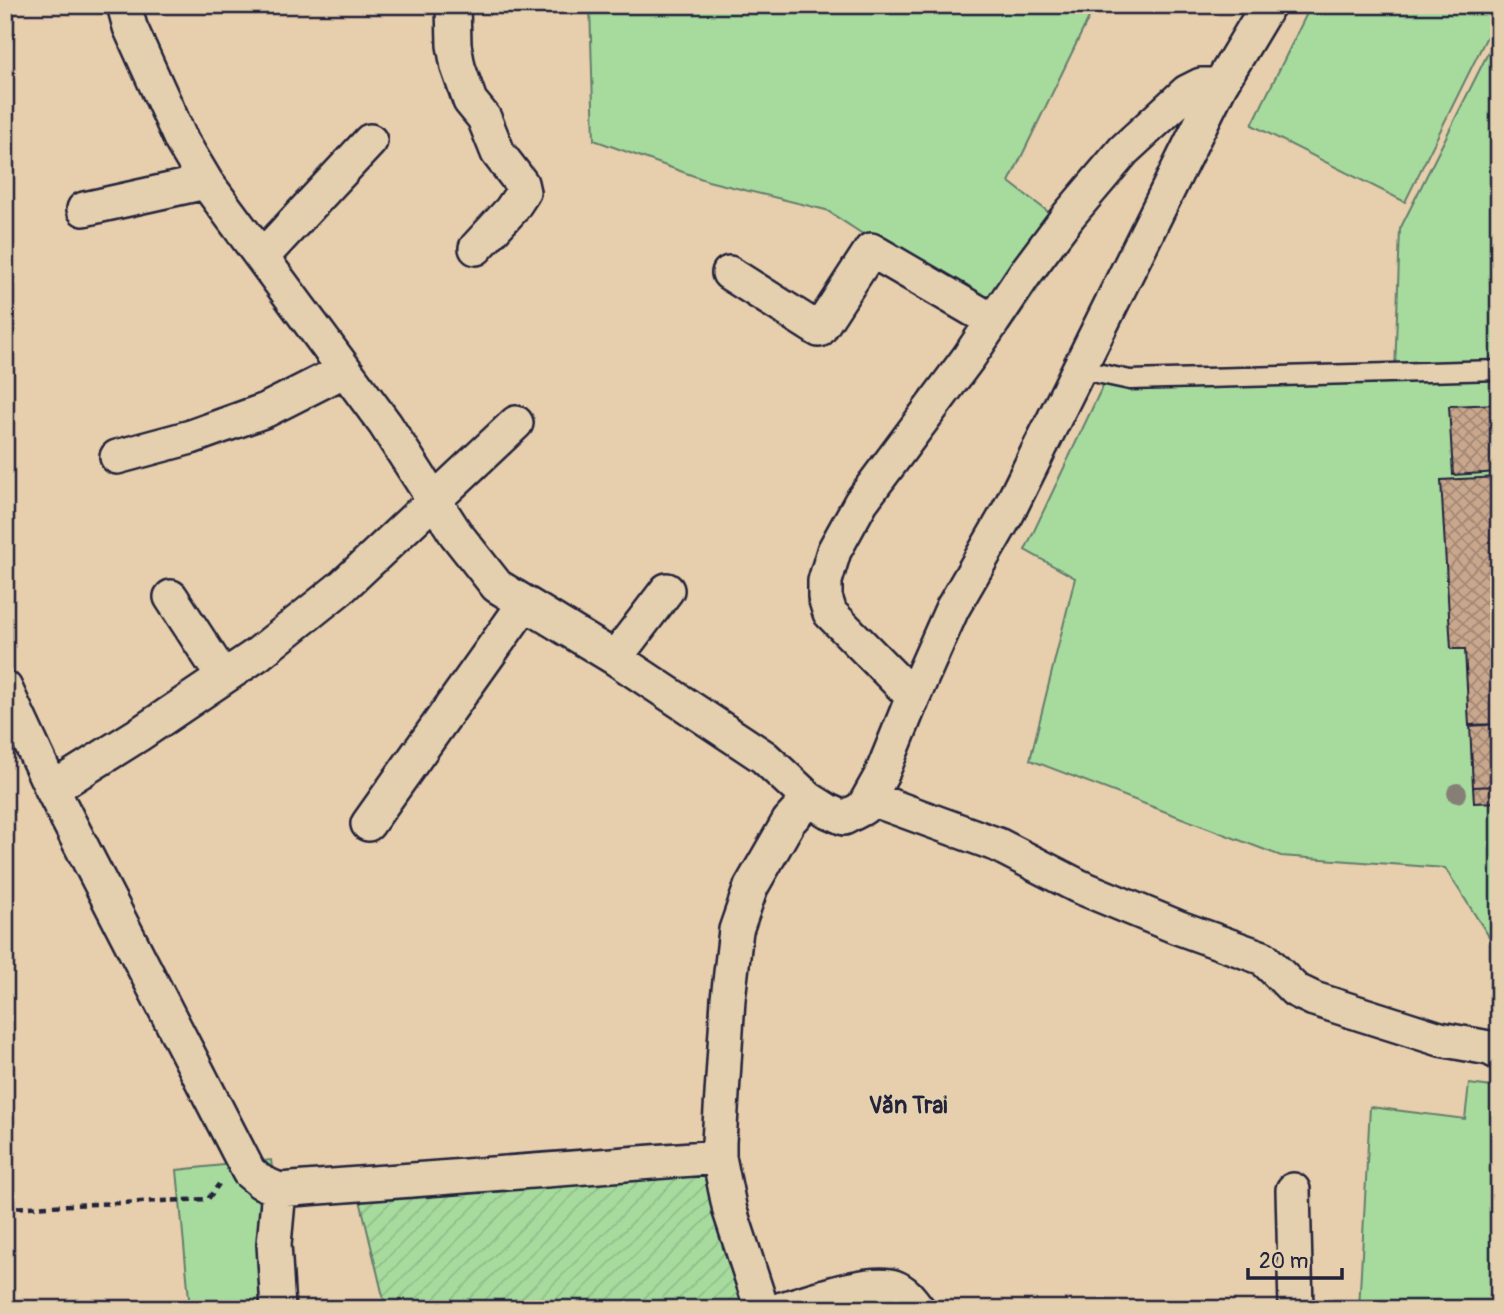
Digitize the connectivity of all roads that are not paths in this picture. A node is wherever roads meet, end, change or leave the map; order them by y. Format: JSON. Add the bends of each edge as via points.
{"nodes":[{"id":1,"x":124,"y":5,"type":"edge"},
{"id":2,"x":453,"y":5,"type":"edge"},
{"id":3,"x":1268,"y":5,"type":"edge"},
{"id":4,"x":1220,"y":85,"type":"junction"},
{"id":5,"x":370,"y":141,"type":"dead end"},
{"id":6,"x":206,"y":182,"type":"junction"},
{"id":7,"x":84,"y":209,"type":"dead end"},
{"id":8,"x":476,"y":248,"type":"dead end"},
{"id":9,"x":262,"y":257,"type":"junction"},
{"id":10,"x":729,"y":273,"type":"dead end"},
{"id":11,"x":993,"y":321,"type":"junction"},
{"id":12,"x":1078,"y":369,"type":"junction"},
{"id":13,"x":345,"y":370,"type":"junction"},
{"id":14,"x":1499,"y":370,"type":"edge"},
{"id":15,"x":516,"y":423,"type":"dead end"},
{"id":16,"x":117,"y":457,"type":"dead end"},
{"id":17,"x":433,"y":499,"type":"junction"},
{"id":18,"x":667,"y":590,"type":"dead end"},
{"id":19,"x":171,"y":597,"type":"dead end"},
{"id":20,"x":524,"y":603,"type":"junction"},
{"id":21,"x":615,"y":658,"type":"junction"},
{"id":22,"x":223,"y":677,"type":"junction"},
{"id":23,"x":5,"y":688,"type":"edge"},
{"id":24,"x":912,"y":697,"type":"junction"},
{"id":25,"x":52,"y":789,"type":"junction"},
{"id":26,"x":869,"y":798,"type":"junction"},
{"id":27,"x":809,"y":799,"type":"junction"},
{"id":28,"x":368,"y":824,"type":"dead end"},
{"id":29,"x":1499,"y":1053,"type":"edge"},
{"id":30,"x":719,"y":1157,"type":"junction"},
{"id":31,"x":279,"y":1190,"type":"junction"},
{"id":32,"x":1293,"y":1190,"type":"dead end"},
{"id":33,"x":278,"y":1309,"type":"edge"},
{"id":34,"x":762,"y":1309,"type":"edge"},
{"id":35,"x":782,"y":1309,"type":"edge"},
{"id":36,"x":918,"y":1309,"type":"edge"},
{"id":37,"x":1296,"y":1309,"type":"edge"}],
"edges":[{"from":1,"to":6,"type":"street","via":[[181,140]]},
{"from":2,"to":8,"type":"street","via":[[454,45],[470,101],[484,118],[498,153],[523,192]]},
{"from":3,"to":4,"type":"street"},
{"from":4,"to":11,"type":"street","via":[[1201,85],[1188,92],[1124,150],[1069,215]]},
{"from":4,"to":12,"type":"street"},
{"from":5,"to":9,"type":"street"},
{"from":6,"to":7,"type":"street"},
{"from":6,"to":9,"type":"street"},
{"from":9,"to":13,"type":"street"},
{"from":10,"to":11,"type":"street","via":[[818,330],[871,250]]},
{"from":11,"to":24,"type":"street","via":[[862,502],[834,551],[824,581],[830,613]]},
{"from":12,"to":14,"type":"lane","via":[[1130,380]]},
{"from":12,"to":24,"type":"street","via":[[1008,512],[952,609]]},
{"from":13,"to":16,"type":"street","via":[[266,410]]},
{"from":13,"to":17,"type":"street"},
{"from":15,"to":17,"type":"street"},
{"from":17,"to":20,"type":"street","via":[[497,586]]},
{"from":17,"to":22,"type":"street","via":[[342,586]]},
{"from":18,"to":21,"type":"street"},
{"from":19,"to":22,"type":"street"},
{"from":20,"to":21,"type":"street"},
{"from":20,"to":28,"type":"street"},
{"from":21,"to":27,"type":"street","via":[[764,757]]},
{"from":22,"to":25,"type":"street"},
{"from":23,"to":25,"type":"street"},
{"from":24,"to":26,"type":"street"},
{"from":25,"to":31,"type":"street","via":[[249,1172]]},
{"from":26,"to":27,"type":"street","via":[[863,808],[844,818]]},
{"from":26,"to":29,"type":"street","via":[[998,845],[1078,886],[1263,958],[1295,990],[1314,999]]},
{"from":27,"to":30,"type":"street","via":[[789,821],[751,887],[736,930]]},
{"from":30,"to":31,"type":"street"},
{"from":30,"to":34,"type":"street","via":[[730,1211]]},
{"from":31,"to":33,"type":"street","via":[[274,1244]]},
{"from":32,"to":37,"type":"street"},
{"from":35,"to":36,"type":"street","via":[[880,1284],[906,1294]]}]}
